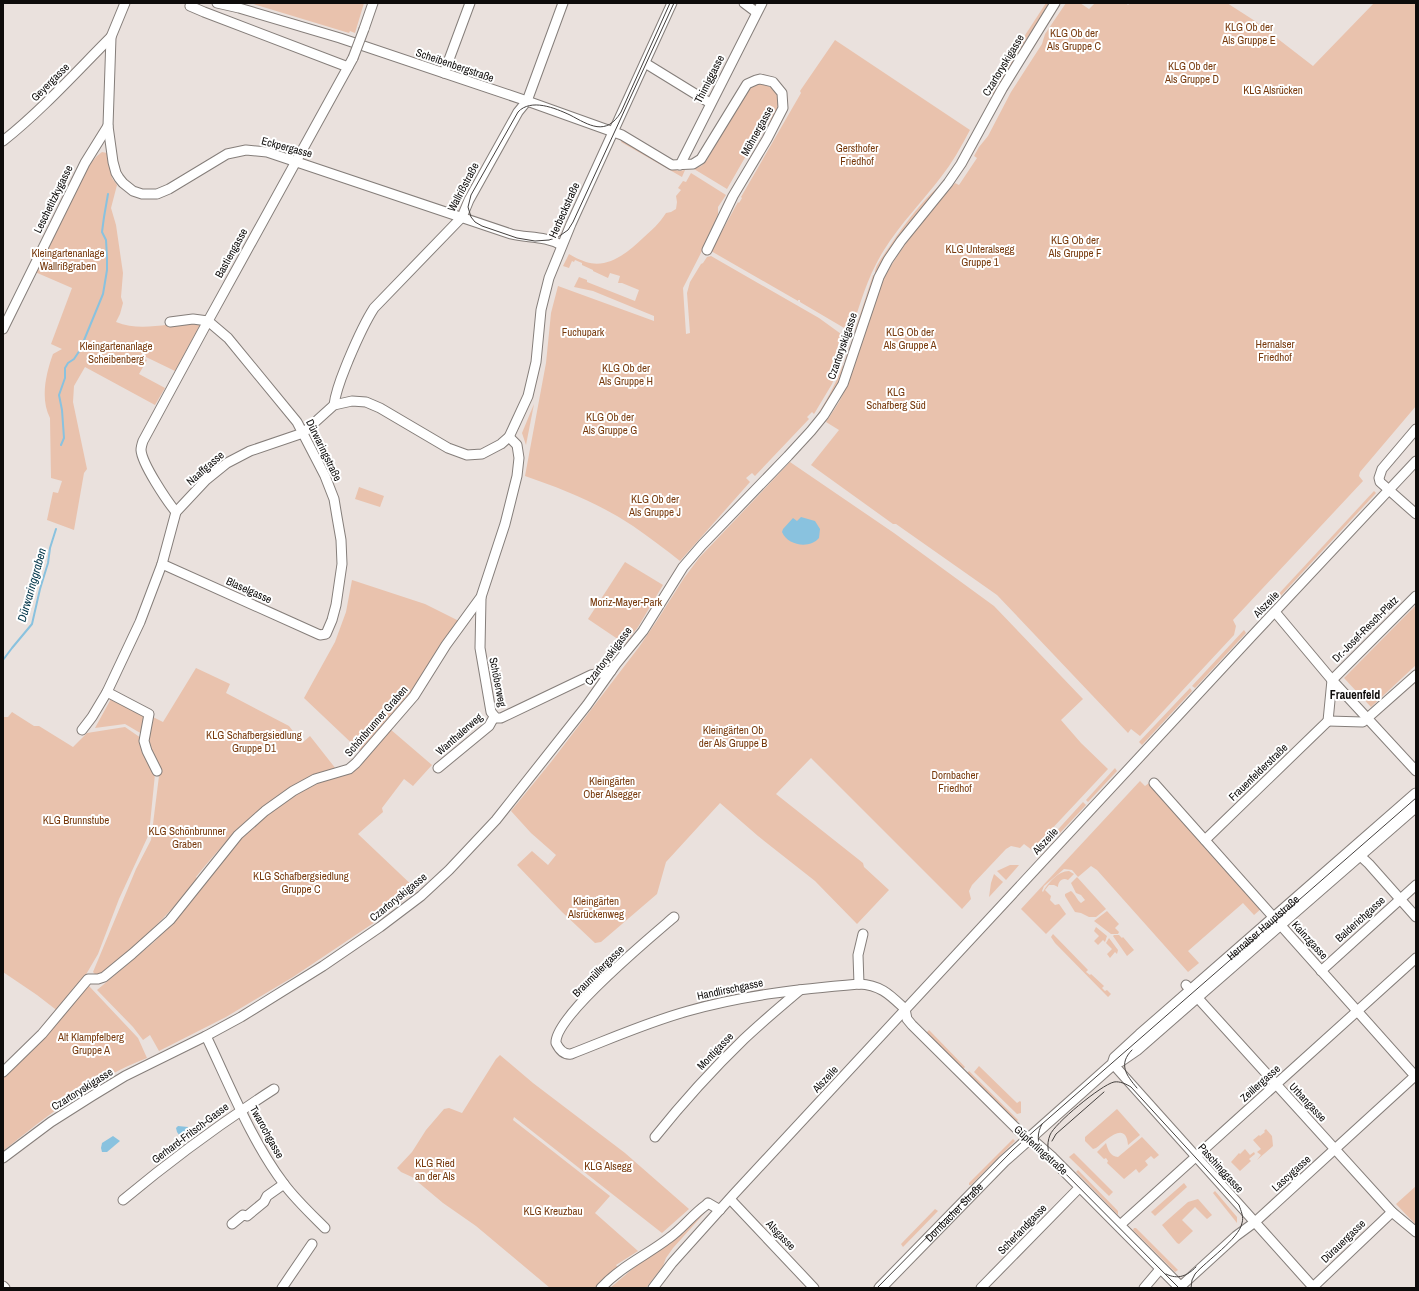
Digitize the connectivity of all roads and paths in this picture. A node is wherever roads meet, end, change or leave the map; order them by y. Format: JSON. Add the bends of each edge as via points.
{"nodes":[{"id":1,"x":126,"y":3,"type":"edge"},
{"id":2,"x":191,"y":3,"type":"edge"},
{"id":3,"x":217,"y":3,"type":"edge"},
{"id":4,"x":373,"y":3,"type":"edge"},
{"id":5,"x":470,"y":3,"type":"edge"},
{"id":6,"x":563,"y":3,"type":"edge"},
{"id":7,"x":672,"y":3,"type":"edge"},
{"id":8,"x":744,"y":3,"type":"edge"},
{"id":9,"x":762,"y":3,"type":"edge"},
{"id":10,"x":1055,"y":3,"type":"edge"},
{"id":11,"x":756,"y":12,"type":"junction"},
{"id":12,"x":111,"y":37,"type":"junction"},
{"id":13,"x":645,"y":63,"type":"junction"},
{"id":14,"x":348,"y":67,"type":"junction"},
{"id":15,"x":444,"y":73,"type":"junction"},
{"id":16,"x":527,"y":101,"type":"junction"},
{"id":17,"x":710,"y":103,"type":"junction"},
{"id":18,"x":108,"y":126,"type":"junction"},
{"id":19,"x":612,"y":132,"type":"junction"},
{"id":20,"x":3,"y":141,"type":"edge"},
{"id":21,"x":297,"y":160,"type":"junction"},
{"id":22,"x":680,"y":165,"type":"junction"},
{"id":23,"x":462,"y":217,"type":"junction"},
{"id":24,"x":561,"y":245,"type":"junction"},
{"id":25,"x":707,"y":250,"type":"dead end"},
{"id":26,"x":208,"y":320,"type":"junction"},
{"id":27,"x":170,"y":322,"type":"dead end"},
{"id":28,"x":3,"y":328,"type":"edge"},
{"id":29,"x":334,"y":405,"type":"junction"},
{"id":30,"x":1416,"y":429,"type":"edge"},
{"id":31,"x":303,"y":433,"type":"junction"},
{"id":32,"x":509,"y":437,"type":"junction"},
{"id":33,"x":1416,"y":461,"type":"edge"},
{"id":34,"x":1389,"y":490,"type":"junction"},
{"id":35,"x":1415,"y":511,"type":"edge"},
{"id":36,"x":176,"y":512,"type":"junction"},
{"id":37,"x":162,"y":564,"type":"junction"},
{"id":38,"x":1416,"y":596,"type":"edge"},
{"id":39,"x":481,"y":597,"type":"junction"},
{"id":40,"x":1275,"y":612,"type":"junction"},
{"id":41,"x":326,"y":634,"type":"joint"},
{"id":42,"x":611,"y":671,"type":"junction"},
{"id":43,"x":1416,"y":675,"type":"edge"},
{"id":44,"x":1332,"y":680,"type":"junction"},
{"id":45,"x":106,"y":692,"type":"junction"},
{"id":46,"x":494,"y":717,"type":"junction"},
{"id":47,"x":1368,"y":718,"type":"junction"},
{"id":48,"x":1328,"y":721,"type":"junction"},
{"id":49,"x":82,"y":730,"type":"dead end"},
{"id":50,"x":438,"y":768,"type":"dead end"},
{"id":51,"x":157,"y":771,"type":"dead end"},
{"id":52,"x":1416,"y":771,"type":"edge"},
{"id":53,"x":1154,"y":784,"type":"dead end"},
{"id":54,"x":1416,"y":794,"type":"edge"},
{"id":55,"x":1416,"y":806,"type":"edge"},
{"id":56,"x":1205,"y":840,"type":"junction"},
{"id":57,"x":1359,"y":855,"type":"junction"},
{"id":58,"x":1416,"y":885,"type":"edge"},
{"id":59,"x":1400,"y":899,"type":"junction"},
{"id":60,"x":674,"y":917,"type":"dead end"},
{"id":61,"x":1416,"y":917,"type":"edge"},
{"id":62,"x":1274,"y":919,"type":"junction"},
{"id":63,"x":863,"y":934,"type":"dead end"},
{"id":64,"x":1416,"y":958,"type":"edge"},
{"id":65,"x":1321,"y":971,"type":"junction"},
{"id":66,"x":859,"y":984,"type":"junction"},
{"id":67,"x":800,"y":990,"type":"junction"},
{"id":68,"x":1191,"y":991,"type":"junction"},
{"id":69,"x":905,"y":1010,"type":"junction"},
{"id":70,"x":1357,"y":1011,"type":"junction"},
{"id":71,"x":206,"y":1036,"type":"junction"},
{"id":72,"x":561,"y":1051,"type":"joint"},
{"id":73,"x":1116,"y":1068,"type":"junction"},
{"id":74,"x":3,"y":1072,"type":"edge"},
{"id":75,"x":1416,"y":1076,"type":"edge"},
{"id":76,"x":1276,"y":1085,"type":"junction"},
{"id":77,"x":274,"y":1089,"type":"dead end"},
{"id":78,"x":241,"y":1110,"type":"junction"},
{"id":79,"x":655,"y":1137,"type":"dead end"},
{"id":80,"x":1029,"y":1138,"type":"junction"},
{"id":81,"x":1334,"y":1149,"type":"junction"},
{"id":82,"x":3,"y":1158,"type":"edge"},
{"id":83,"x":1196,"y":1158,"type":"junction"},
{"id":84,"x":284,"y":1184,"type":"junction"},
{"id":85,"x":1080,"y":1187,"type":"junction"},
{"id":86,"x":730,"y":1199,"type":"junction"},
{"id":87,"x":123,"y":1200,"type":"dead end"},
{"id":88,"x":720,"y":1210,"type":"junction"},
{"id":89,"x":1392,"y":1212,"type":"junction"},
{"id":90,"x":1254,"y":1222,"type":"junction"},
{"id":91,"x":232,"y":1224,"type":"dead end"},
{"id":92,"x":1119,"y":1226,"type":"junction"},
{"id":93,"x":325,"y":1228,"type":"dead end"},
{"id":94,"x":1416,"y":1232,"type":"edge"},
{"id":95,"x":312,"y":1244,"type":"dead end"},
{"id":96,"x":1161,"y":1268,"type":"junction"},
{"id":97,"x":881,"y":1287,"type":"edge"},
{"id":98,"x":1181,"y":1287,"type":"edge"},
{"id":99,"x":1312,"y":1287,"type":"edge"},
{"id":100,"x":282,"y":1288,"type":"edge"},
{"id":101,"x":601,"y":1288,"type":"edge"},
{"id":102,"x":653,"y":1288,"type":"edge"},
{"id":103,"x":814,"y":1288,"type":"edge"},
{"id":104,"x":981,"y":1288,"type":"edge"},
{"id":105,"x":1144,"y":1288,"type":"edge"}],
"edges":[{"from":1,"to":12,"type":"street","name":"Eckpergasse"},
{"from":2,"to":14,"type":"street","via":[[190,6],[204,12]]},
{"from":3,"to":15,"type":"street","name":"Scheibenbergstraße","via":[[340,38]]},
{"from":4,"to":14,"type":"street","name":"Bastiengasse","bridge":true},
{"from":5,"to":15,"type":"street"},
{"from":6,"to":16,"type":"street","name":"Wallrißstraße"},
{"from":7,"to":13,"type":"street","name":"Herbeckstraße"},
{"from":8,"to":11,"type":"street"},
{"from":9,"to":11,"type":"street","name":"Thimiggasse"},
{"from":10,"to":42,"type":"street","name":"Czartoryskigasse","via":[[1002,89],[961,164],[901,241],[879,276],[843,384],[824,414],[683,567],[643,631]]},
{"from":11,"to":17,"type":"street","name":"Thimiggasse"},
{"from":12,"to":18,"type":"street","name":"Eckpergasse"},
{"from":12,"to":20,"type":"street","name":"Geyergasse"},
{"from":13,"to":17,"type":"street"},
{"from":13,"to":19,"type":"street","name":"Herbeckstraße"},
{"from":14,"to":21,"type":"street","name":"Bastiengasse"},
{"from":15,"to":16,"type":"street","name":"Scheibenbergstraße"},
{"from":16,"to":19,"type":"street","name":"Scheibenbergstraße"},
{"from":16,"to":23,"type":"street","name":"Wallrißstraße","via":[[518,112]]},
{"from":17,"to":22,"type":"street","name":"Thimiggasse"},
{"from":18,"to":21,"type":"street","name":"Eckpergasse","via":[[116,173],[122,183],[142,194],[157,194],[169,190],[236,151],[257,150]]},
{"from":18,"to":28,"type":"street","name":"Leschetitzkygasse","via":[[85,163]]},
{"from":19,"to":22,"type":"street","name":"Scheibenbergstraße","via":[[622,135],[672,165]]},
{"from":19,"to":24,"type":"street","name":"Herbeckstraße"},
{"from":21,"to":23,"type":"street","name":"Eckpergasse"},
{"from":21,"to":26,"type":"street","name":"Bastiengasse"},
{"from":22,"to":25,"type":"street","name":"Möhnergasse","via":[[693,164],[701,159],[747,84],[760,79],[773,82],[777,86],[782,93],[783,108],[733,196]]},
{"from":23,"to":24,"type":"street","name":"Eckpergasse","via":[[511,234]]},
{"from":23,"to":29,"type":"street","name":"Wallrißstraße","via":[[374,308],[364,324],[343,373]]},
{"from":24,"to":32,"type":"street","name":"Herbeckstraße","via":[[546,288],[536,362],[528,396]]},
{"from":26,"to":27,"type":"street"},
{"from":26,"to":31,"type":"street","name":"Dürwaringstraße","via":[[228,338],[297,422]]},
{"from":26,"to":36,"type":"street","name":"Bastiengasse","via":[[141,445],[144,460],[158,487]]},
{"from":29,"to":31,"type":"street","name":"Naaffgasse"},
{"from":29,"to":32,"type":"street","via":[[366,402],[448,448],[467,455],[482,454]]},
{"from":30,"to":34,"type":"street","via":[[1380,474],[1380,482]]},
{"from":31,"to":36,"type":"street","name":"Naaffgasse","via":[[250,451],[227,463],[206,480]]},
{"from":31,"to":41,"type":"street","name":"Dürwaringstraße","via":[[334,499],[341,540],[340,585]]},
{"from":32,"to":39,"type":"street","name":"Schönbrunner Graben","via":[[517,445],[517,476],[505,524]]},
{"from":33,"to":34,"type":"street","name":"Alszeile"},
{"from":34,"to":35,"type":"street"},
{"from":34,"to":40,"type":"street","name":"Alszeile"},
{"from":36,"to":37,"type":"street","name":"Naaffgasse"},
{"from":37,"to":41,"type":"street","name":"Blaselgasse","via":[[313,633]]},
{"from":37,"to":45,"type":"street","name":"Naaffgasse","via":[[140,622]]},
{"from":38,"to":44,"type":"street","name":"Dr.-Josef-Resch-Platz"},
{"from":39,"to":46,"type":"street","name":"Schöberweg","via":[[480,648]]},
{"from":39,"to":74,"type":"street","name":"Schönbrunner Graben","via":[[446,645],[414,696],[356,763],[349,769],[315,779],[265,811],[238,835],[170,920],[104,977],[88,979],[42,1034]]},
{"from":40,"to":44,"type":"street"},
{"from":40,"to":69,"type":"street","name":"Alszeile"},
{"from":42,"to":46,"type":"street","name":"Schöberweg","via":[[591,675],[501,718]]},
{"from":42,"to":71,"type":"street","name":"Czartoryskigasse","via":[[496,820],[436,882],[380,927],[330,962]]},
{"from":43,"to":47,"type":"street"},
{"from":44,"to":47,"type":"street","name":"Dr.-Josef-Resch-Platz"},
{"from":44,"to":48,"type":"street","name":"Dr.-Josef-Resch-Platz"},
{"from":45,"to":49,"type":"street","name":"Naaffgasse"},
{"from":45,"to":51,"type":"street","via":[[149,714],[144,741]]},
{"from":46,"to":50,"type":"street","name":"Wanthalerweg","via":[[489,726]]},
{"from":47,"to":48,"type":"street","via":[[1363,722]]},
{"from":47,"to":52,"type":"street","name":"Dr.-Josef-Resch-Platz"},
{"from":48,"to":56,"type":"street","name":"Frauenfelderstraße"},
{"from":53,"to":56,"type":"street","name":"Kainzgasse"},
{"from":54,"to":57,"type":"main road","name":"Hernalser Hauptstraße"},
{"from":55,"to":57,"type":"main road","name":"Hernalser Hauptstraße"},
{"from":56,"to":62,"type":"street","name":"Kainzgasse"},
{"from":57,"to":59,"type":"street"},
{"from":57,"to":62,"type":"main road","name":"Hernalser Hauptstraße"},
{"from":58,"to":59,"type":"street","name":"Balderichgasse"},
{"from":59,"to":61,"type":"street"},
{"from":59,"to":65,"type":"street","name":"Balderichgasse"},
{"from":60,"to":72,"type":"street","name":"Braumüllergasse","via":[[614,969],[581,1004],[556,1036],[556,1043]]},
{"from":62,"to":65,"type":"street","name":"Kainzgasse"},
{"from":62,"to":68,"type":"main road","name":"Hernalser Hauptstraße"},
{"from":63,"to":66,"type":"street","via":[[858,955]]},
{"from":64,"to":70,"type":"street","name":"Zeillergasse"},
{"from":65,"to":70,"type":"street","name":"Kainzgasse"},
{"from":66,"to":67,"type":"street","name":"Handlirschgasse"},
{"from":66,"to":69,"type":"street","name":"Handlirschgasse","via":[[880,988]]},
{"from":67,"to":72,"type":"street","name":"Handlirschgasse","via":[[767,993],[702,1007],[638,1027],[571,1054]]},
{"from":67,"to":79,"type":"street","name":"Montigasse","via":[[745,1037],[681,1104]]},
{"from":68,"to":73,"type":"main road","name":"Hernalser Hauptstraße","via":[[1115,1058]]},
{"from":68,"to":76,"type":"street","name":"Urbangasse"},
{"from":69,"to":80,"type":"street","name":"Güpferlingstraße","via":[[912,1025]]},
{"from":69,"to":86,"type":"street","name":"Alszeile"},
{"from":70,"to":75,"type":"street","name":"Kainzgasse"},
{"from":70,"to":76,"type":"street","name":"Zeillergasse"},
{"from":71,"to":78,"type":"street","name":"Twarochgasse"},
{"from":71,"to":82,"type":"street","name":"Czartoryskigasse","via":[[125,1076],[52,1122]]},
{"from":73,"to":80,"type":"main road","name":"Hernalser Hauptstraße"},
{"from":73,"to":83,"type":"street","name":"Paschinggasse"},
{"from":75,"to":81,"type":"street","name":"Lascygasse"},
{"from":76,"to":81,"type":"street","name":"Urbangasse"},
{"from":76,"to":83,"type":"street","name":"Zeillergasse"},
{"from":77,"to":78,"type":"street","name":"Gerhard-Fritsch-Gasse"},
{"from":78,"to":84,"type":"street","name":"Twarochgasse"},
{"from":78,"to":87,"type":"street","name":"Gerhard-Fritsch-Gasse"},
{"from":80,"to":85,"type":"main road","name":"Güpferlingstraße"},
{"from":80,"to":97,"type":"main road","name":"Dornbacher Straße"},
{"from":81,"to":89,"type":"street","name":"Urbangasse"},
{"from":81,"to":90,"type":"street","name":"Lascygasse"},
{"from":83,"to":90,"type":"street","name":"Paschinggasse"},
{"from":83,"to":92,"type":"street","name":"Zeillergasse"},
{"from":84,"to":91,"type":"street","via":[[267,1196],[259,1207]]},
{"from":84,"to":93,"type":"street","name":"Twarochgasse"},
{"from":85,"to":92,"type":"main road","name":"Güpferlingstraße"},
{"from":85,"to":104,"type":"street","name":"Scherlandgasse"},
{"from":86,"to":88,"type":"street","name":"Alszeile"},
{"from":86,"to":103,"type":"street","name":"Alsgasse"},
{"from":88,"to":101,"type":"street","via":[[708,1203],[672,1236]]},
{"from":88,"to":102,"type":"street","name":"Alszeile"},
{"from":89,"to":94,"type":"street","name":"Urbangasse"},
{"from":89,"to":99,"type":"street","name":"Dürauergasse"},
{"from":90,"to":98,"type":"street","name":"Lascygasse"},
{"from":90,"to":99,"type":"street","name":"Paschinggasse"},
{"from":92,"to":96,"type":"main road","name":"Güpferlingstraße"},
{"from":95,"to":100,"type":"street"},
{"from":96,"to":98,"type":"main road","name":"Güpferlingstraße"},
{"from":96,"to":105,"type":"street"}]}
